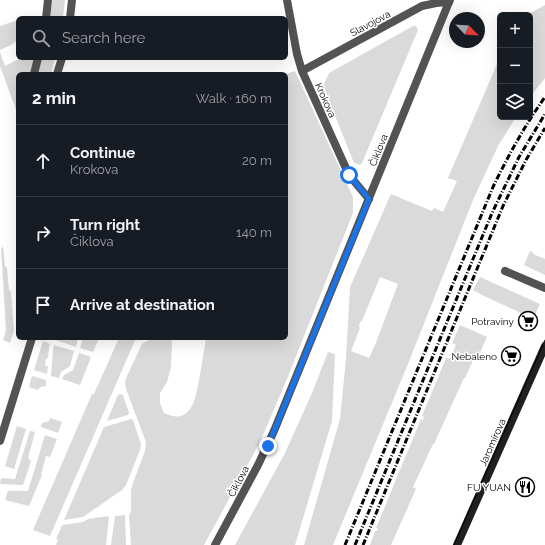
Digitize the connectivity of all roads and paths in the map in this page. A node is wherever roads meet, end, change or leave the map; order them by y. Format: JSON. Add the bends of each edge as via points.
{"nodes":[{"id":1,"x":48,"y":0,"type":"edge"},
{"id":2,"x":72,"y":0,"type":"edge"},
{"id":3,"x":288,"y":0,"type":"edge"},
{"id":4,"x":449,"y":1,"type":"edge"},
{"id":5,"x":46,"y":16,"type":"edge"},
{"id":6,"x":70,"y":16,"type":"edge"},
{"id":7,"x":38,"y":60,"type":"edge"},
{"id":8,"x":61,"y":60,"type":"edge"},
{"id":9,"x":302,"y":71,"type":"junction"},
{"id":10,"x":34,"y":72,"type":"edge"},
{"id":11,"x":58,"y":72,"type":"edge"},
{"id":12,"x":369,"y":199,"type":"junction"},
{"id":13,"x":506,"y":271,"type":"dead end"},
{"id":14,"x":545,"y":288,"type":"edge"},
{"id":15,"x":31,"y":340,"type":"edge"},
{"id":16,"x":545,"y":346,"type":"edge"},
{"id":17,"x":0,"y":441,"type":"edge"},
{"id":18,"x":215,"y":545,"type":"edge"},
{"id":19,"x":457,"y":545,"type":"edge"}],
"edges":[{"from":1,"to":5,"type":"street"},
{"from":2,"to":6,"type":"street"},
{"from":3,"to":9,"type":"street","name":"Krokova"},
{"from":4,"to":9,"type":"street","name":"Slavojova","via":[[422,6]]},
{"from":4,"to":12,"type":"street","name":"Čiklova"},
{"from":7,"to":10,"type":"street"},
{"from":8,"to":11,"type":"street"},
{"from":9,"to":12,"type":"street","name":"Krokova","via":[[349,175]]},
{"from":12,"to":18,"type":"street","name":"Čiklova","via":[[274,432]]},
{"from":13,"to":14,"type":"street"},
{"from":15,"to":17,"type":"street"},
{"from":16,"to":19,"type":"main road","name":"Jaromírova"}]}
